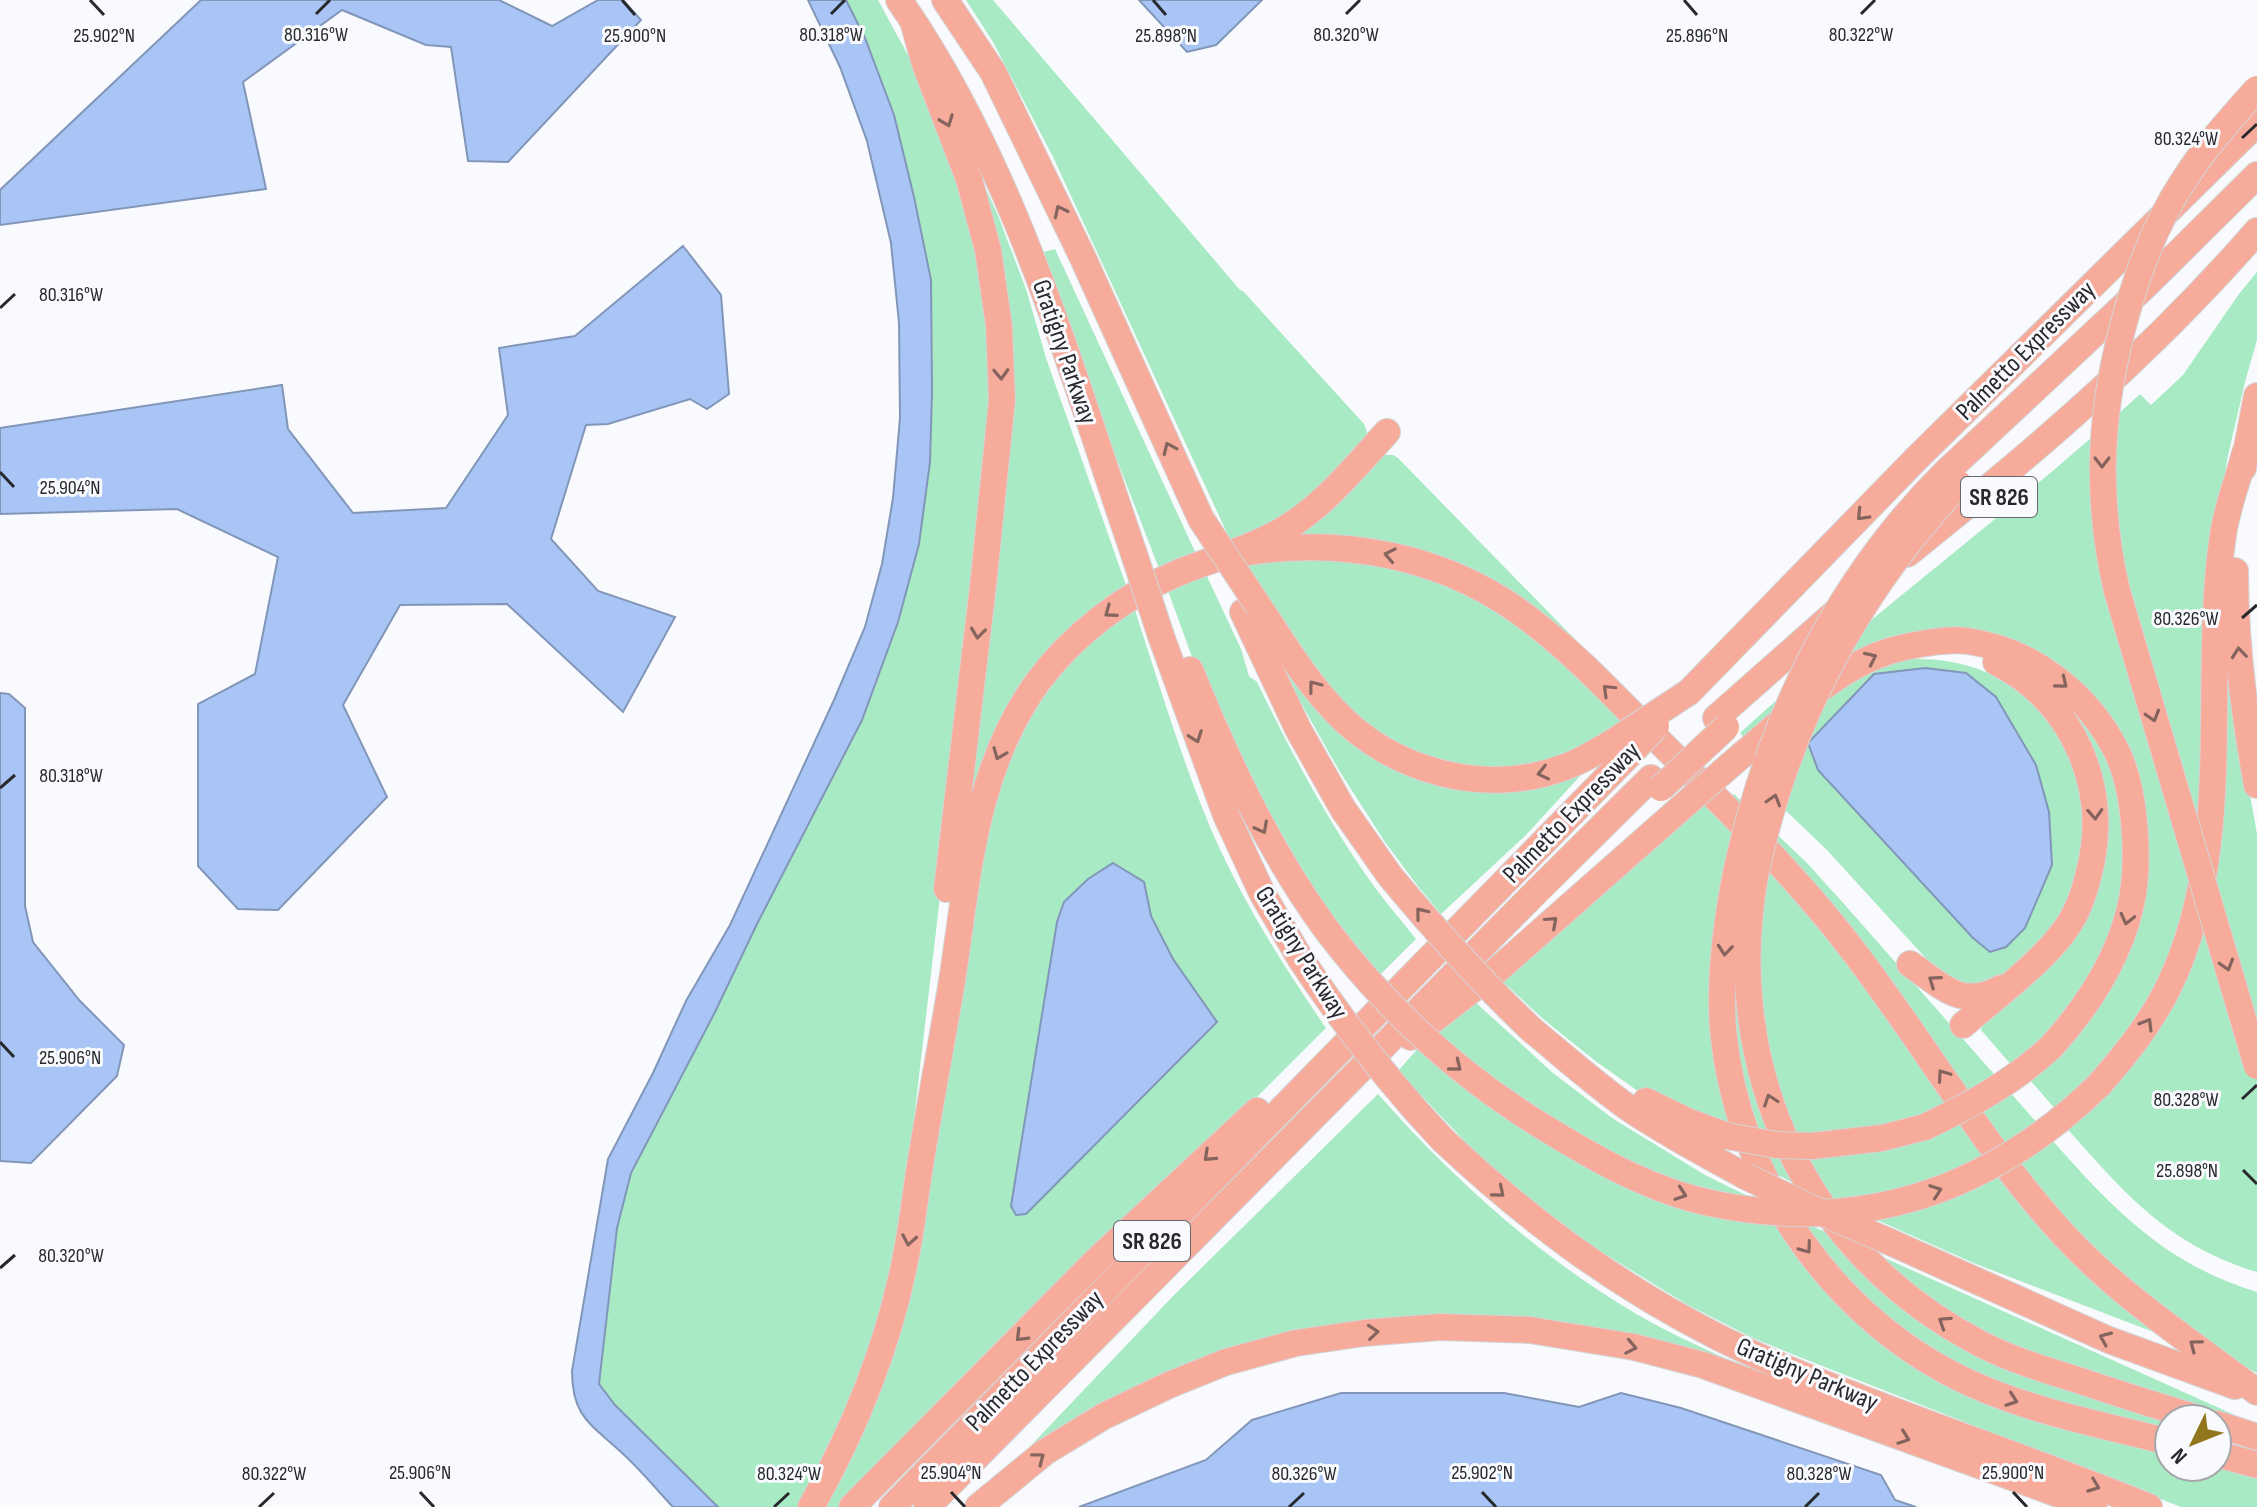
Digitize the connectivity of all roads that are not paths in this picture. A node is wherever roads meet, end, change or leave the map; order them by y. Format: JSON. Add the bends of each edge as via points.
{"nodes":[{"id":1,"x":945,"y":0,"type":"edge"},
{"id":2,"x":906,"y":10,"type":"edge"},
{"id":3,"x":2257,"y":89,"type":"edge"},
{"id":4,"x":2257,"y":123,"type":"edge"},
{"id":5,"x":2257,"y":175,"type":"edge"},
{"id":6,"x":2257,"y":197,"type":"edge"},
{"id":7,"x":2257,"y":231,"type":"edge"},
{"id":8,"x":2257,"y":251,"type":"edge"},
{"id":9,"x":2257,"y":396,"type":"edge"},
{"id":10,"x":1387,"y":432,"type":"dead end"},
{"id":11,"x":2245,"y":453,"type":"junction"},
{"id":12,"x":1952,"y":478,"type":"junction"},
{"id":13,"x":1231,"y":555,"type":"junction"},
{"id":14,"x":1251,"y":610,"type":"junction"},
{"id":15,"x":1167,"y":633,"type":"junction"},
{"id":16,"x":1910,"y":646,"type":"junction"},
{"id":17,"x":1721,"y":723,"type":"junction"},
{"id":18,"x":1621,"y":749,"type":"junction"},
{"id":19,"x":1656,"y":783,"type":"junction"},
{"id":20,"x":2257,"y":785,"type":"edge"},
{"id":21,"x":1746,"y":874,"type":"junction"},
{"id":22,"x":1910,"y":964,"type":"dead end"},
{"id":23,"x":1413,"y":976,"type":"junction"},
{"id":24,"x":2011,"y":983,"type":"junction"},
{"id":25,"x":1963,"y":1025,"type":"dead end"},
{"id":26,"x":1405,"y":1042,"type":"junction"},
{"id":27,"x":2257,"y":1066,"type":"edge"},
{"id":28,"x":1583,"y":1072,"type":"junction"},
{"id":29,"x":920,"y":1163,"type":"junction"},
{"id":30,"x":2257,"y":1393,"type":"edge"},
{"id":31,"x":2153,"y":1404,"type":"edge"},
{"id":32,"x":2233,"y":1429,"type":"edge"},
{"id":33,"x":2257,"y":1437,"type":"edge"},
{"id":34,"x":2153,"y":1438,"type":"edge"},
{"id":35,"x":2233,"y":1458,"type":"edge"},
{"id":36,"x":2257,"y":1465,"type":"edge"},
{"id":37,"x":811,"y":1507,"type":"edge"},
{"id":38,"x":852,"y":1507,"type":"edge"},
{"id":39,"x":892,"y":1507,"type":"edge"},
{"id":40,"x":927,"y":1507,"type":"edge"},
{"id":41,"x":946,"y":1507,"type":"edge"},
{"id":42,"x":978,"y":1507,"type":"edge"},
{"id":43,"x":2094,"y":1507,"type":"edge"},
{"id":44,"x":2149,"y":1507,"type":"edge"}],
"edges":[{"from":14,"to":1,"type":"highway","name":"Gratigny Parkway","one_way":true,"bridge":true,"via":[[1201,519],[993,72]]},
{"from":2,"to":15,"type":"highway","name":"Gratigny Parkway","bridge":true,"via":[[987,152],[1029,249],[1134,554]]},
{"from":2,"to":29,"type":"highway","one_way":true,"via":[[969,179],[988,250],[1002,400]]},
{"from":3,"to":27,"type":"highway","one_way":true,"bridge":true,"via":[[2184,180],[2157,227],[2118,345],[2102,458],[2103,514],[2117,591]]},
{"from":4,"to":18,"type":"highway","name":"Palmetto Expressway","one_way":true,"bridge":true,"via":[[1689,692]]},
{"from":5,"to":12,"type":"highway"},
{"from":6,"to":12,"type":"highway","via":[[2156,297]]},
{"from":7,"to":17,"type":"highway","via":[[2093,399],[1816,629]]},
{"from":8,"to":17,"type":"highway","name":"Palmetto Expressway","number":"SR 826","via":[[2087,422]]},
{"from":9,"to":11,"type":"highway"},
{"from":10,"to":13,"type":"highway","via":[[1303,517]]},
{"from":15,"to":11,"type":"highway","one_way":true,"bridge":true,"via":[[1242,791],[1326,929],[1396,1012],[1484,1088],[1610,1165],[1683,1196],[1756,1211],[1833,1213],[1901,1202],[1982,1172],[2075,1108],[2142,1033],[2169,985],[2189,934],[2206,862],[2222,537]]},
{"from":20,"to":11,"type":"highway","one_way":true,"via":[[2235,623],[2235,548]]},
{"from":12,"to":21,"type":"highway","bridge":true,"via":[[1830,662]]},
{"from":13,"to":29,"type":"highway","one_way":true,"via":[[1150,586],[1095,623],[1047,669],[1013,721],[988,782],[972,842]]},
{"from":30,"to":13,"type":"highway","one_way":true,"via":[[2144,1308],[2063,1234],[2020,1184],[1810,898],[1703,785],[1537,625],[1483,588],[1411,559],[1313,546]]},
{"from":18,"to":14,"type":"highway","one_way":true,"via":[[1514,778],[1458,777],[1409,763],[1335,712]]},
{"from":28,"to":14,"type":"highway","name":"Gratigny Parkway","one_way":true,"bridge":true,"via":[[1484,984],[1390,876],[1343,809],[1298,729]]},
{"from":15,"to":44,"type":"highway","name":"Gratigny Parkway","one_way":true,"bridge":true,"via":[[1226,815],[1300,958],[1402,1096],[1491,1185],[1558,1239],[1716,1336],[1793,1371]]},
{"from":16,"to":24,"type":"highway","one_way":true,"via":[[1966,651],[2014,671],[2056,710],[2090,773],[2096,814],[2094,856],[2085,888],[2069,924]]},
{"from":26,"to":16,"type":"highway","one_way":true,"bridge":true,"via":[[1495,972],[1828,684],[1883,653]]},
{"from":16,"to":28,"type":"highway","one_way":true,"bridge":true,"via":[[1964,640],[2024,659],[2077,694],[2118,755],[2132,802],[2133,893],[2123,933],[2086,1003],[2051,1047],[2000,1088],[1925,1127],[1882,1138],[1812,1146],[1727,1136]]},
{"from":17,"to":19,"type":"highway","name":"Palmetto Expressway","number":"SR 826","bridge":true},
{"from":18,"to":23,"type":"highway","name":"Palmetto Expressway","number":"SR 826"},
{"from":19,"to":26,"type":"highway","name":"Palmetto Expressway","number":"SR 826"},
{"from":19,"to":40,"type":"highway","via":[[1512,915]]},
{"from":31,"to":21,"type":"highway","one_way":true,"via":[[2036,1367],[1973,1340],[1893,1284],[1836,1225],[1791,1153],[1757,1056],[1746,981]]},
{"from":21,"to":34,"type":"highway","one_way":true,"via":[[1726,936],[1722,1007],[1734,1094],[1762,1173],[1817,1263],[1876,1323],[1945,1371],[2020,1403]]},
{"from":24,"to":22,"type":"highway","one_way":true,"via":[[1988,996],[1958,996]]},
{"from":23,"to":38,"type":"highway","one_way":true,"via":[[1370,999],[1097,1260]]},
{"from":23,"to":39,"type":"highway","name":"Palmetto Expressway","number":"SR 826"},
{"from":24,"to":25,"type":"highway"},
{"from":26,"to":41,"type":"highway","name":"Palmetto Expressway","number":"SR 826"},
{"from":30,"to":28,"type":"highway","name":"Gratigny Parkway","one_way":true,"bridge":true,"via":[[2109,1340],[1809,1207],[1695,1149]]},
{"from":29,"to":37,"type":"highway","one_way":true,"via":[[890,1323],[862,1400]]},
{"from":32,"to":33,"type":"highway"},
{"from":35,"to":36,"type":"highway"},
{"from":42,"to":43,"type":"highway","one_way":true,"via":[[1045,1452],[1104,1416],[1226,1362],[1296,1343],[1440,1327],[1530,1330],[1703,1365]]}]}
